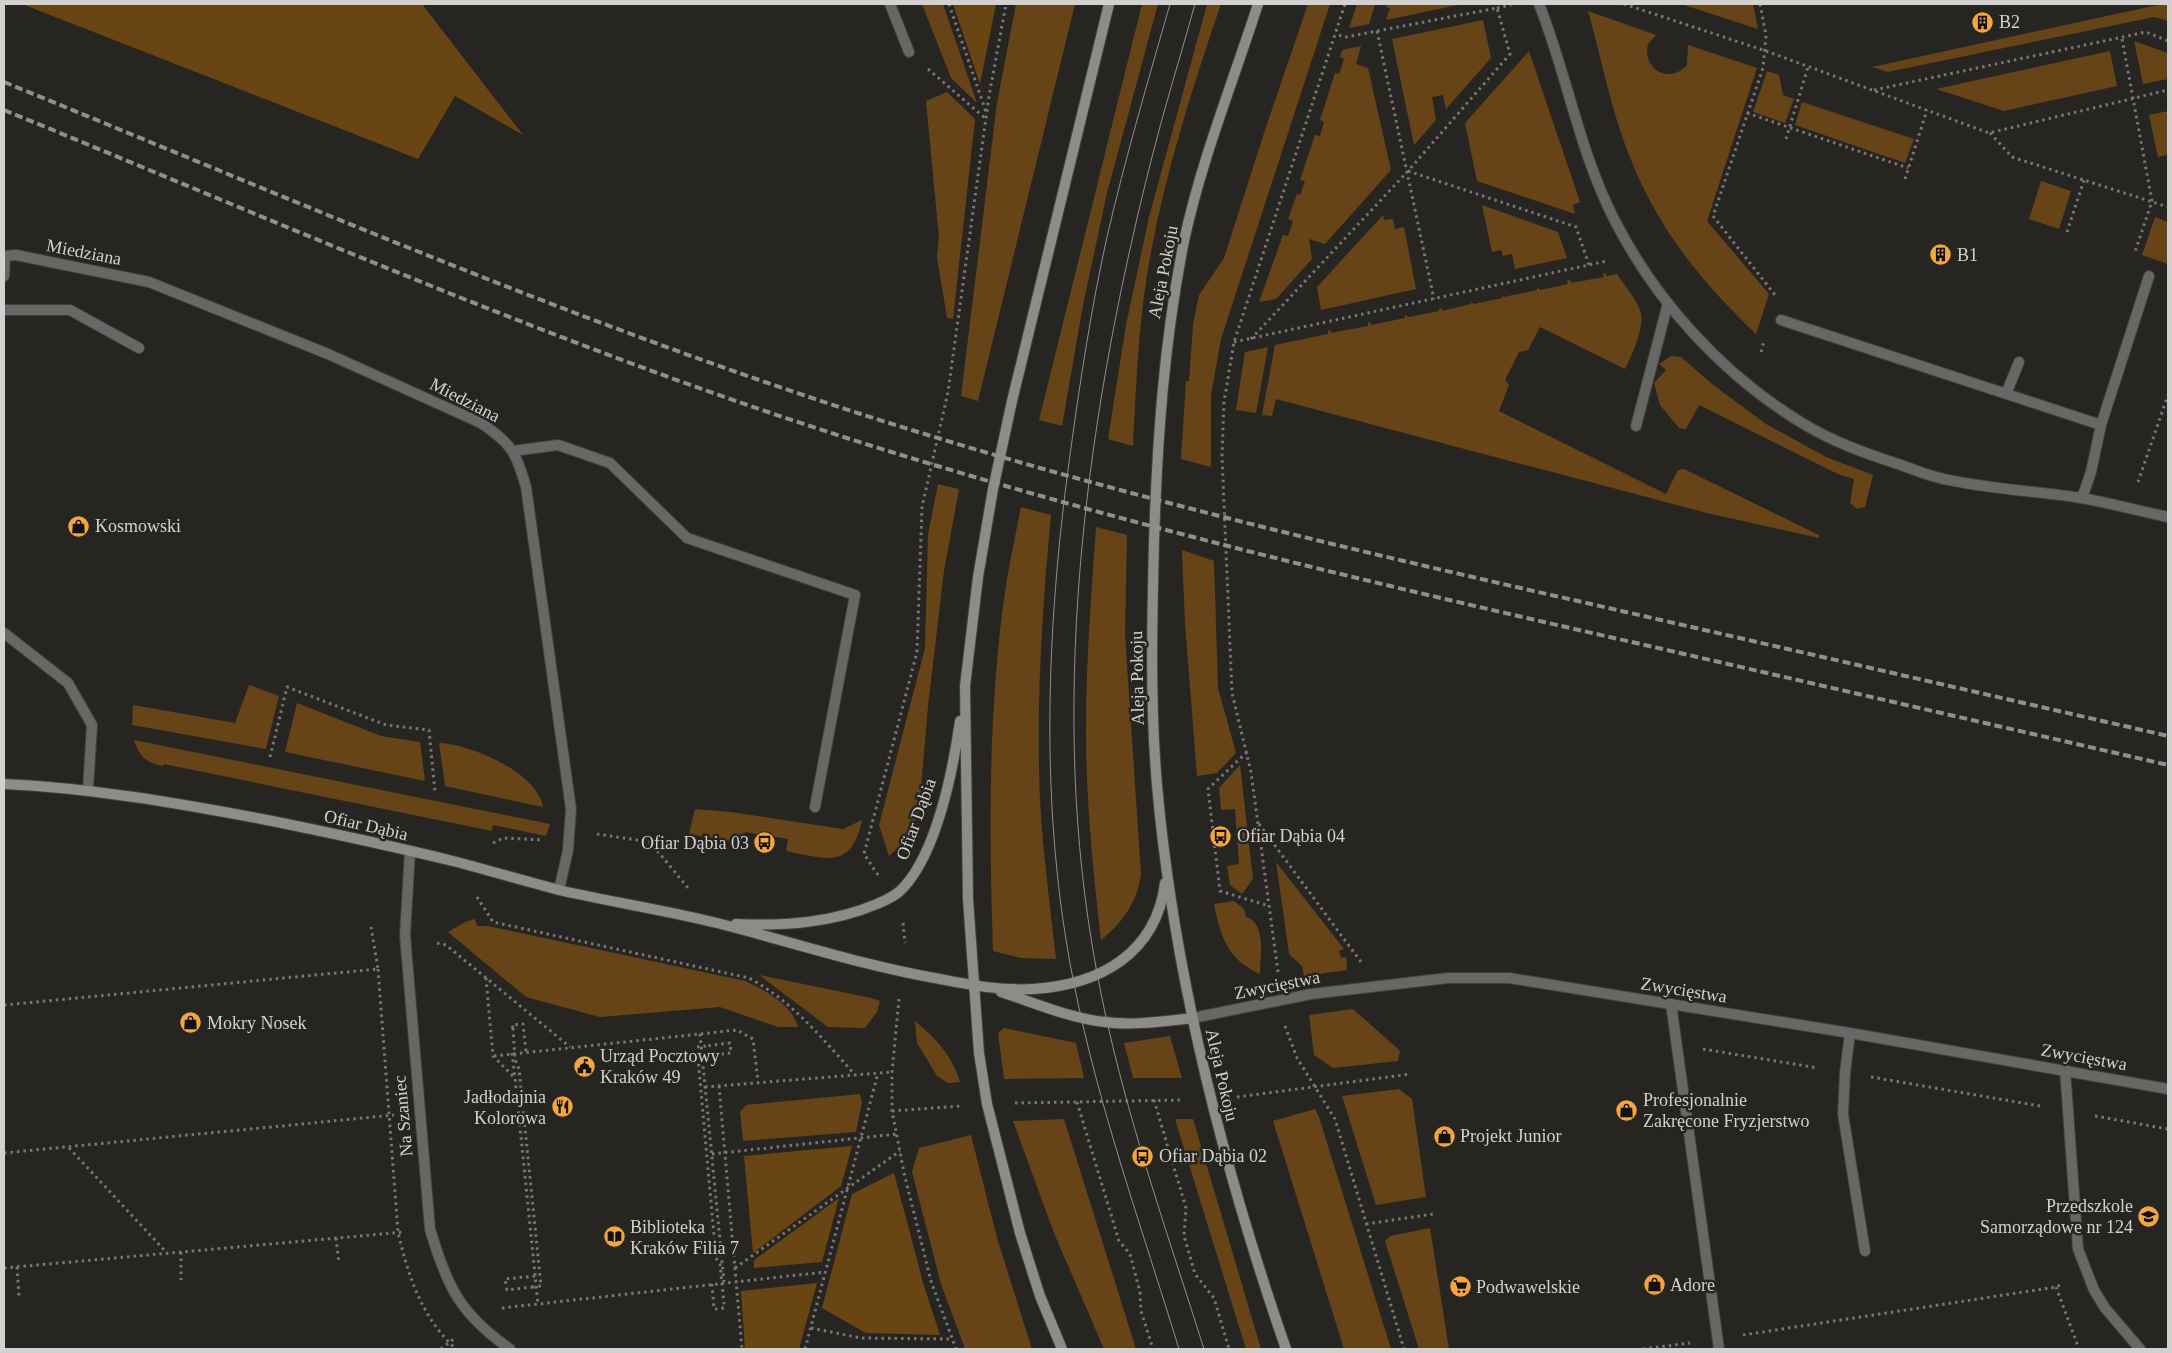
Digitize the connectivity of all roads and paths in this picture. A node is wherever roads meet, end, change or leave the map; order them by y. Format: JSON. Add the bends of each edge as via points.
{"nodes":[{"id":1,"x":890,"y":4,"type":"edge"},
{"id":2,"x":948,"y":4,"type":"edge"},
{"id":3,"x":1006,"y":4,"type":"edge"},
{"id":4,"x":1109,"y":4,"type":"edge"},
{"id":5,"x":1258,"y":4,"type":"edge"},
{"id":6,"x":1344,"y":4,"type":"edge"},
{"id":7,"x":1516,"y":4,"type":"edge"},
{"id":8,"x":1539,"y":4,"type":"edge"},
{"id":9,"x":1624,"y":4,"type":"edge"},
{"id":10,"x":1760,"y":4,"type":"edge"},
{"id":11,"x":1497,"y":8,"type":"junction"},
{"id":12,"x":1377,"y":31,"type":"junction"},
{"id":13,"x":1334,"y":34,"type":"junction"},
{"id":14,"x":2122,"y":39,"type":"junction"},
{"id":15,"x":2168,"y":41,"type":"edge"},
{"id":16,"x":1766,"y":51,"type":"junction"},
{"id":17,"x":909,"y":52,"type":"joint"},
{"id":18,"x":1808,"y":67,"type":"junction"},
{"id":19,"x":1873,"y":90,"type":"junction"},
{"id":20,"x":2168,"y":90,"type":"edge"},
{"id":21,"x":2133,"y":98,"type":"junction"},
{"id":22,"x":1927,"y":110,"type":"junction"},
{"id":23,"x":1747,"y":113,"type":"junction"},
{"id":24,"x":987,"y":114,"type":"junction"},
{"id":25,"x":986,"y":119,"type":"junction"},
{"id":26,"x":1790,"y":127,"type":"junction"},
{"id":27,"x":1990,"y":133,"type":"junction"},
{"id":28,"x":1786,"y":139,"type":"dead end"},
{"id":29,"x":1908,"y":168,"type":"junction"},
{"id":30,"x":1408,"y":171,"type":"junction"},
{"id":31,"x":1905,"y":179,"type":"dead end"},
{"id":32,"x":2084,"y":180,"type":"junction"},
{"id":33,"x":2152,"y":201,"type":"junction"},
{"id":34,"x":2168,"y":207,"type":"edge"},
{"id":35,"x":2067,"y":232,"type":"dead end"},
{"id":36,"x":1634,"y":255,"type":"junction"},
{"id":37,"x":4,"y":256,"type":"edge"},
{"id":38,"x":1589,"y":265,"type":"junction"},
{"id":39,"x":4,"y":276,"type":"edge"},
{"id":40,"x":2149,"y":276,"type":"joint"},
{"id":41,"x":1777,"y":298,"type":"dead end"},
{"id":42,"x":1434,"y":299,"type":"junction"},
{"id":43,"x":1668,"y":303,"type":"junction"},
{"id":44,"x":4,"y":310,"type":"edge"},
{"id":45,"x":1781,"y":320,"type":"dead end"},
{"id":46,"x":1766,"y":334,"type":"dead end"},
{"id":47,"x":1251,"y":339,"type":"junction"},
{"id":48,"x":1234,"y":342,"type":"junction"},
{"id":49,"x":139,"y":348,"type":"dead end"},
{"id":50,"x":1761,"y":352,"type":"dead end"},
{"id":51,"x":2019,"y":362,"type":"dead end"},
{"id":52,"x":2006,"y":394,"type":"junction"},
{"id":53,"x":2168,"y":395,"type":"edge"},
{"id":54,"x":2101,"y":425,"type":"junction"},
{"id":55,"x":1636,"y":426,"type":"dead end"},
{"id":56,"x":513,"y":451,"type":"junction"},
{"id":57,"x":2138,"y":482,"type":"dead end"},
{"id":58,"x":2082,"y":498,"type":"junction"},
{"id":59,"x":2168,"y":517,"type":"edge"},
{"id":60,"x":4,"y":633,"type":"edge"},
{"id":61,"x":965,"y":686,"type":"junction"},
{"id":62,"x":1247,"y":752,"type":"junction"},
{"id":63,"x":270,"y":757,"type":"dead end"},
{"id":64,"x":4,"y":784,"type":"edge"},
{"id":65,"x":88,"y":790,"type":"junction"},
{"id":66,"x":435,"y":792,"type":"dead end"},
{"id":67,"x":815,"y":807,"type":"dead end"},
{"id":68,"x":1258,"y":824,"type":"junction"},
{"id":69,"x":571,"y":830,"type":"junction"},
{"id":70,"x":594,"y":833,"type":"dead end"},
{"id":71,"x":410,"y":851,"type":"junction"},
{"id":72,"x":455,"y":862,"type":"junction"},
{"id":73,"x":1166,"y":864,"type":"junction"},
{"id":74,"x":874,"y":867,"type":"dead end"},
{"id":75,"x":558,"y":890,"type":"junction"},
{"id":76,"x":1269,"y":906,"type":"junction"},
{"id":77,"x":902,"y":919,"type":"dead end"},
{"id":78,"x":717,"y":923,"type":"junction"},
{"id":79,"x":371,"y":927,"type":"dead end"},
{"id":80,"x":905,"y":939,"type":"dead end"},
{"id":81,"x":437,"y":943,"type":"dead end"},
{"id":82,"x":1368,"y":961,"type":"dead end"},
{"id":83,"x":486,"y":978,"type":"junction"},
{"id":84,"x":1279,"y":978,"type":"dead end"},
{"id":85,"x":973,"y":985,"type":"junction"},
{"id":86,"x":991,"y":988,"type":"junction"},
{"id":87,"x":1671,"y":1004,"type":"junction"},
{"id":88,"x":4,"y":1005,"type":"edge"},
{"id":89,"x":899,"y":1008,"type":"dead end"},
{"id":90,"x":1193,"y":1018,"type":"junction"},
{"id":91,"x":1285,"y":1026,"type":"dead end"},
{"id":92,"x":1850,"y":1033,"type":"junction"},
{"id":93,"x":700,"y":1034,"type":"junction"},
{"id":94,"x":1676,"y":1044,"type":"junction"},
{"id":95,"x":570,"y":1047,"type":"junction"},
{"id":96,"x":526,"y":1052,"type":"junction"},
{"id":97,"x":512,"y":1053,"type":"junction"},
{"id":98,"x":493,"y":1056,"type":"junction"},
{"id":99,"x":702,"y":1056,"type":"junction"},
{"id":100,"x":2065,"y":1069,"type":"junction"},
{"id":101,"x":892,"y":1072,"type":"junction"},
{"id":102,"x":1845,"y":1073,"type":"junction"},
{"id":103,"x":878,"y":1074,"type":"junction"},
{"id":104,"x":1411,"y":1074,"type":"dead end"},
{"id":105,"x":855,"y":1075,"type":"junction"},
{"id":106,"x":515,"y":1078,"type":"junction"},
{"id":107,"x":758,"y":1082,"type":"junction"},
{"id":108,"x":719,"y":1086,"type":"junction"},
{"id":109,"x":705,"y":1087,"type":"junction"},
{"id":110,"x":1316,"y":1087,"type":"junction"},
{"id":111,"x":2168,"y":1088,"type":"edge"},
{"id":112,"x":1254,"y":1096,"type":"dead end"},
{"id":113,"x":1154,"y":1100,"type":"junction"},
{"id":114,"x":1187,"y":1100,"type":"dead end"},
{"id":115,"x":1077,"y":1102,"type":"junction"},
{"id":116,"x":1008,"y":1103,"type":"dead end"},
{"id":117,"x":966,"y":1105,"type":"dead end"},
{"id":118,"x":892,"y":1111,"type":"junction"},
{"id":119,"x":2067,"y":1111,"type":"junction"},
{"id":120,"x":418,"y":1113,"type":"junction"},
{"id":121,"x":2168,"y":1129,"type":"edge"},
{"id":122,"x":897,"y":1134,"type":"junction"},
{"id":123,"x":860,"y":1139,"type":"junction"},
{"id":124,"x":68,"y":1147,"type":"junction"},
{"id":125,"x":900,"y":1151,"type":"junction"},
{"id":126,"x":725,"y":1152,"type":"junction"},
{"id":127,"x":4,"y":1153,"type":"edge"},
{"id":128,"x":712,"y":1154,"type":"junction"},
{"id":129,"x":848,"y":1186,"type":"junction"},
{"id":130,"x":1433,"y":1214,"type":"dead end"},
{"id":131,"x":1366,"y":1224,"type":"junction"},
{"id":132,"x":430,"y":1229,"type":"junction"},
{"id":133,"x":336,"y":1238,"type":"junction"},
{"id":134,"x":1864,"y":1251,"type":"dead end"},
{"id":135,"x":181,"y":1252,"type":"junction"},
{"id":136,"x":168,"y":1253,"type":"junction"},
{"id":137,"x":339,"y":1264,"type":"dead end"},
{"id":138,"x":17,"y":1267,"type":"junction"},
{"id":139,"x":4,"y":1268,"type":"edge"},
{"id":140,"x":735,"y":1269,"type":"junction"},
{"id":141,"x":825,"y":1272,"type":"junction"},
{"id":142,"x":2085,"y":1272,"type":"junction"},
{"id":143,"x":534,"y":1276,"type":"junction"},
{"id":144,"x":181,"y":1280,"type":"dead end"},
{"id":145,"x":736,"y":1282,"type":"junction"},
{"id":146,"x":724,"y":1283,"type":"junction"},
{"id":147,"x":712,"y":1286,"type":"junction"},
{"id":148,"x":2056,"y":1287,"type":"junction"},
{"id":149,"x":19,"y":1296,"type":"dead end"},
{"id":150,"x":538,"y":1304,"type":"junction"},
{"id":151,"x":474,"y":1322,"type":"junction"},
{"id":152,"x":811,"y":1328,"type":"junction"},
{"id":153,"x":953,"y":1339,"type":"junction"},
{"id":154,"x":449,"y":1343,"type":"junction"},
{"id":155,"x":1718,"y":1344,"type":"edge"},
{"id":156,"x":441,"y":1349,"type":"edge"},
{"id":157,"x":456,"y":1349,"type":"edge"},
{"id":158,"x":510,"y":1349,"type":"edge"},
{"id":159,"x":742,"y":1349,"type":"edge"},
{"id":160,"x":805,"y":1349,"type":"edge"},
{"id":161,"x":956,"y":1349,"type":"edge"},
{"id":162,"x":1062,"y":1349,"type":"edge"},
{"id":163,"x":1153,"y":1349,"type":"edge"},
{"id":164,"x":1229,"y":1349,"type":"edge"},
{"id":165,"x":1286,"y":1349,"type":"edge"},
{"id":166,"x":1404,"y":1349,"type":"edge"},
{"id":167,"x":1643,"y":1349,"type":"edge"},
{"id":168,"x":2079,"y":1349,"type":"edge"},
{"id":169,"x":2140,"y":1349,"type":"edge"}],
"edges":[{"from":1,"to":17,"type":"street"},
{"from":2,"to":24,"type":"path"},
{"from":3,"to":24,"type":"path"},
{"from":4,"to":61,"type":"main road","via":[[993,489]]},
{"from":5,"to":73,"type":"main road","name":"Aleja Pokoju","via":[[1185,238],[1162,387],[1155,489],[1152,658],[1155,750]]},
{"from":6,"to":13,"type":"path"},
{"from":7,"to":11,"type":"path"},
{"from":8,"to":36,"type":"street","via":[[1589,159],[1613,218]]},
{"from":9,"to":16,"type":"path"},
{"from":10,"to":16,"type":"path"},
{"from":11,"to":12,"type":"path"},
{"from":11,"to":30,"type":"path","via":[[1510,54]]},
{"from":12,"to":13,"type":"path","via":[[1346,38]]},
{"from":12,"to":30,"type":"path"},
{"from":13,"to":48,"type":"path"},
{"from":14,"to":15,"type":"path","via":[[2146,32]]},
{"from":14,"to":19,"type":"path"},
{"from":14,"to":21,"type":"path"},
{"from":16,"to":18,"type":"path"},
{"from":16,"to":23,"type":"path"},
{"from":17,"to":25,"type":"path"},
{"from":18,"to":19,"type":"path"},
{"from":18,"to":26,"type":"path"},
{"from":19,"to":22,"type":"path"},
{"from":20,"to":21,"type":"path"},
{"from":21,"to":27,"type":"path"},
{"from":21,"to":33,"type":"path"},
{"from":22,"to":27,"type":"path"},
{"from":22,"to":29,"type":"path"},
{"from":23,"to":26,"type":"path"},
{"from":23,"to":41,"type":"path","via":[[1713,216]]},
{"from":24,"to":25,"type":"path"},
{"from":25,"to":74,"type":"path","via":[[948,392],[922,508],[917,652],[864,854]]},
{"from":26,"to":28,"type":"path"},
{"from":26,"to":29,"type":"path"},
{"from":27,"to":32,"type":"path","via":[[2012,157]]},
{"from":29,"to":31,"type":"path"},
{"from":30,"to":38,"type":"path","via":[[1576,227]]},
{"from":30,"to":42,"type":"path"},
{"from":30,"to":47,"type":"path"},
{"from":32,"to":33,"type":"path"},
{"from":32,"to":35,"type":"path"},
{"from":33,"to":34,"type":"path"},
{"from":33,"to":40,"type":"path","via":[[2134,254]]},
{"from":36,"to":38,"type":"path"},
{"from":36,"to":43,"type":"street"},
{"from":37,"to":39,"type":"street"},
{"from":37,"to":56,"type":"street","name":"Miedziana","via":[[16,255],[149,282],[328,354],[481,423],[504,438]]},
{"from":38,"to":42,"type":"path"},
{"from":40,"to":54,"type":"street"},
{"from":42,"to":47,"type":"path"},
{"from":43,"to":55,"type":"street"},
{"from":43,"to":58,"type":"street","via":[[1694,335],[1750,386],[1802,423],[1854,449],[1943,479]]},
{"from":44,"to":49,"type":"street","via":[[70,310]]},
{"from":45,"to":52,"type":"street"},
{"from":46,"to":50,"type":"path"},
{"from":47,"to":48,"type":"path"},
{"from":48,"to":62,"type":"path","via":[[1224,402],[1222,466],[1231,685]]},
{"from":51,"to":52,"type":"street"},
{"from":52,"to":54,"type":"street"},
{"from":53,"to":57,"type":"path"},
{"from":54,"to":58,"type":"street"},
{"from":56,"to":67,"type":"street","via":[[558,445],[610,463],[687,538],[856,595]]},
{"from":56,"to":69,"type":"street","name":"Miedziana","via":[[526,487],[533,532],[571,809]]},
{"from":58,"to":59,"type":"street"},
{"from":60,"to":65,"type":"street","via":[[68,683],[92,725]]},
{"from":61,"to":78,"type":"main road","name":"Ofiar Dąbia","via":[[943,803],[926,850],[902,889],[854,914],[818,921],[772,926]]},
{"from":61,"to":85,"type":"main road","via":[[965,795]]},
{"from":62,"to":68,"type":"path"},
{"from":62,"to":76,"type":"path","via":[[1208,789],[1220,891]]},
{"from":63,"to":66,"type":"path","via":[[287,688],[386,725],[429,730]]},
{"from":64,"to":65,"type":"main road","name":"Ofiar Dąbia"},
{"from":65,"to":71,"type":"main road","name":"Ofiar Dąbia","via":[[218,811]]},
{"from":68,"to":76,"type":"path"},
{"from":68,"to":82,"type":"path","via":[[1361,962]]},
{"from":69,"to":72,"type":"path","via":[[545,840],[503,838]]},
{"from":69,"to":75,"type":"street","name":"Miedziana"},
{"from":70,"to":78,"type":"path","via":[[650,842]]},
{"from":71,"to":72,"type":"main road","name":"Ofiar Dąbia"},
{"from":71,"to":120,"type":"street","name":"Na Szaniec","via":[[405,936]]},
{"from":72,"to":75,"type":"main road","name":"Ofiar Dąbia"},
{"from":72,"to":105,"type":"path","via":[[493,922],[750,978],[764,985],[801,1015]]},
{"from":73,"to":86,"type":"main road","name":"Ofiar Dąbia","via":[[1163,898],[1156,921],[1123,960],[1097,975],[1063,985]]},
{"from":73,"to":90,"type":"main road","name":"Aleja Pokoju"},
{"from":75,"to":78,"type":"main road","name":"Ofiar Dąbia"},
{"from":76,"to":84,"type":"path"},
{"from":77,"to":80,"type":"path"},
{"from":78,"to":85,"type":"main road","name":"Ofiar Dąbia","via":[[868,965]]},
{"from":79,"to":88,"type":"path","via":[[378,969]]},
{"from":81,"to":83,"type":"path","via":[[446,945]]},
{"from":83,"to":95,"type":"path"},
{"from":83,"to":98,"type":"path"},
{"from":85,"to":86,"type":"main road","name":"Ofiar Dąbia"},
{"from":85,"to":162,"type":"main road","via":[[987,1104],[1002,1168],[1040,1296]]},
{"from":86,"to":90,"type":"main road","name":"Ofiar Dąbia","via":[[1101,1022],[1143,1023]]},
{"from":87,"to":90,"type":"street","name":"Zwycięstwa","via":[[1509,978],[1448,978],[1311,994]]},
{"from":87,"to":92,"type":"street","name":"Zwycięstwa"},
{"from":87,"to":94,"type":"street"},
{"from":89,"to":101,"type":"path"},
{"from":90,"to":165,"type":"main road","name":"Aleja Pokoju","via":[[1220,1138]]},
{"from":91,"to":110,"type":"path","via":[[1298,1058]]},
{"from":92,"to":100,"type":"street","name":"Zwycięstwa"},
{"from":92,"to":102,"type":"street"},
{"from":93,"to":95,"type":"path"},
{"from":93,"to":99,"type":"path"},
{"from":93,"to":107,"type":"path","via":[[737,1030],[753,1039]]},
{"from":94,"to":102,"type":"path"},
{"from":94,"to":155,"type":"street"},
{"from":95,"to":96,"type":"path"},
{"from":96,"to":97,"type":"path"},
{"from":96,"to":143,"type":"path","bridge":true,"via":[[523,1024],[512,1025],[540,1286],[507,1290],[506,1279]]},
{"from":97,"to":98,"type":"path"},
{"from":97,"to":106,"type":"path"},
{"from":98,"to":106,"type":"path"},
{"from":99,"to":109,"type":"path"},
{"from":99,"to":147,"type":"path","bridge":true,"via":[[731,1053],[730,1043],[697,1047],[716,1258],[720,1264],[724,1308],[714,1309]]},
{"from":100,"to":111,"type":"street","name":"Zwycięstwa"},
{"from":100,"to":119,"type":"street"},
{"from":101,"to":103,"type":"path"},
{"from":101,"to":118,"type":"path"},
{"from":102,"to":119,"type":"path"},
{"from":102,"to":134,"type":"street","via":[[1844,1114]]},
{"from":103,"to":105,"type":"path"},
{"from":103,"to":123,"type":"path"},
{"from":104,"to":110,"type":"path"},
{"from":105,"to":107,"type":"path"},
{"from":106,"to":143,"type":"path"},
{"from":107,"to":108,"type":"path"},
{"from":108,"to":109,"type":"path"},
{"from":108,"to":126,"type":"path"},
{"from":109,"to":128,"type":"path"},
{"from":110,"to":112,"type":"path"},
{"from":110,"to":131,"type":"path","via":[[1335,1119]]},
{"from":113,"to":114,"type":"path"},
{"from":113,"to":115,"type":"path"},
{"from":113,"to":164,"type":"path","via":[[1186,1208],[1184,1236],[1195,1274],[1214,1298]]},
{"from":115,"to":116,"type":"path"},
{"from":115,"to":163,"type":"path","via":[[1119,1240],[1130,1254],[1140,1292],[1141,1311]]},
{"from":117,"to":118,"type":"path"},
{"from":118,"to":122,"type":"path"},
{"from":119,"to":121,"type":"path"},
{"from":119,"to":142,"type":"street","via":[[2075,1231]]},
{"from":120,"to":124,"type":"path"},
{"from":120,"to":132,"type":"street","name":"Na Szaniec"},
{"from":122,"to":123,"type":"path"},
{"from":122,"to":125,"type":"path"},
{"from":123,"to":126,"type":"path"},
{"from":123,"to":129,"type":"path"},
{"from":124,"to":127,"type":"path"},
{"from":124,"to":136,"type":"path"},
{"from":125,"to":129,"type":"path"},
{"from":125,"to":153,"type":"path","via":[[931,1281]]},
{"from":126,"to":128,"type":"path"},
{"from":126,"to":140,"type":"path"},
{"from":128,"to":146,"type":"path"},
{"from":129,"to":140,"type":"path"},
{"from":129,"to":141,"type":"path"},
{"from":130,"to":131,"type":"path"},
{"from":131,"to":166,"type":"path"},
{"from":132,"to":133,"type":"path"},
{"from":132,"to":151,"type":"street","name":"Na Szaniec","via":[[452,1290]]},
{"from":133,"to":135,"type":"path"},
{"from":133,"to":137,"type":"path"},
{"from":135,"to":136,"type":"path"},
{"from":135,"to":144,"type":"path"},
{"from":136,"to":138,"type":"path"},
{"from":138,"to":139,"type":"path"},
{"from":138,"to":149,"type":"path"},
{"from":140,"to":145,"type":"path"},
{"from":141,"to":145,"type":"path"},
{"from":141,"to":152,"type":"path"},
{"from":142,"to":148,"type":"path"},
{"from":142,"to":169,"type":"street","via":[[2105,1308]]},
{"from":143,"to":150,"type":"path"},
{"from":145,"to":146,"type":"path"},
{"from":145,"to":159,"type":"path"},
{"from":146,"to":147,"type":"path"},
{"from":147,"to":150,"type":"path"},
{"from":148,"to":155,"type":"path"},
{"from":148,"to":168,"type":"path"},
{"from":150,"to":151,"type":"path","via":[[489,1309]]},
{"from":151,"to":154,"type":"path"},
{"from":151,"to":158,"type":"street","name":"Na Szaniec"},
{"from":152,"to":153,"type":"path","via":[[861,1338]]},
{"from":152,"to":160,"type":"path"},
{"from":153,"to":161,"type":"path"},
{"from":154,"to":156,"type":"path"},
{"from":154,"to":157,"type":"path"},
{"from":155,"to":167,"type":"path"}]}
